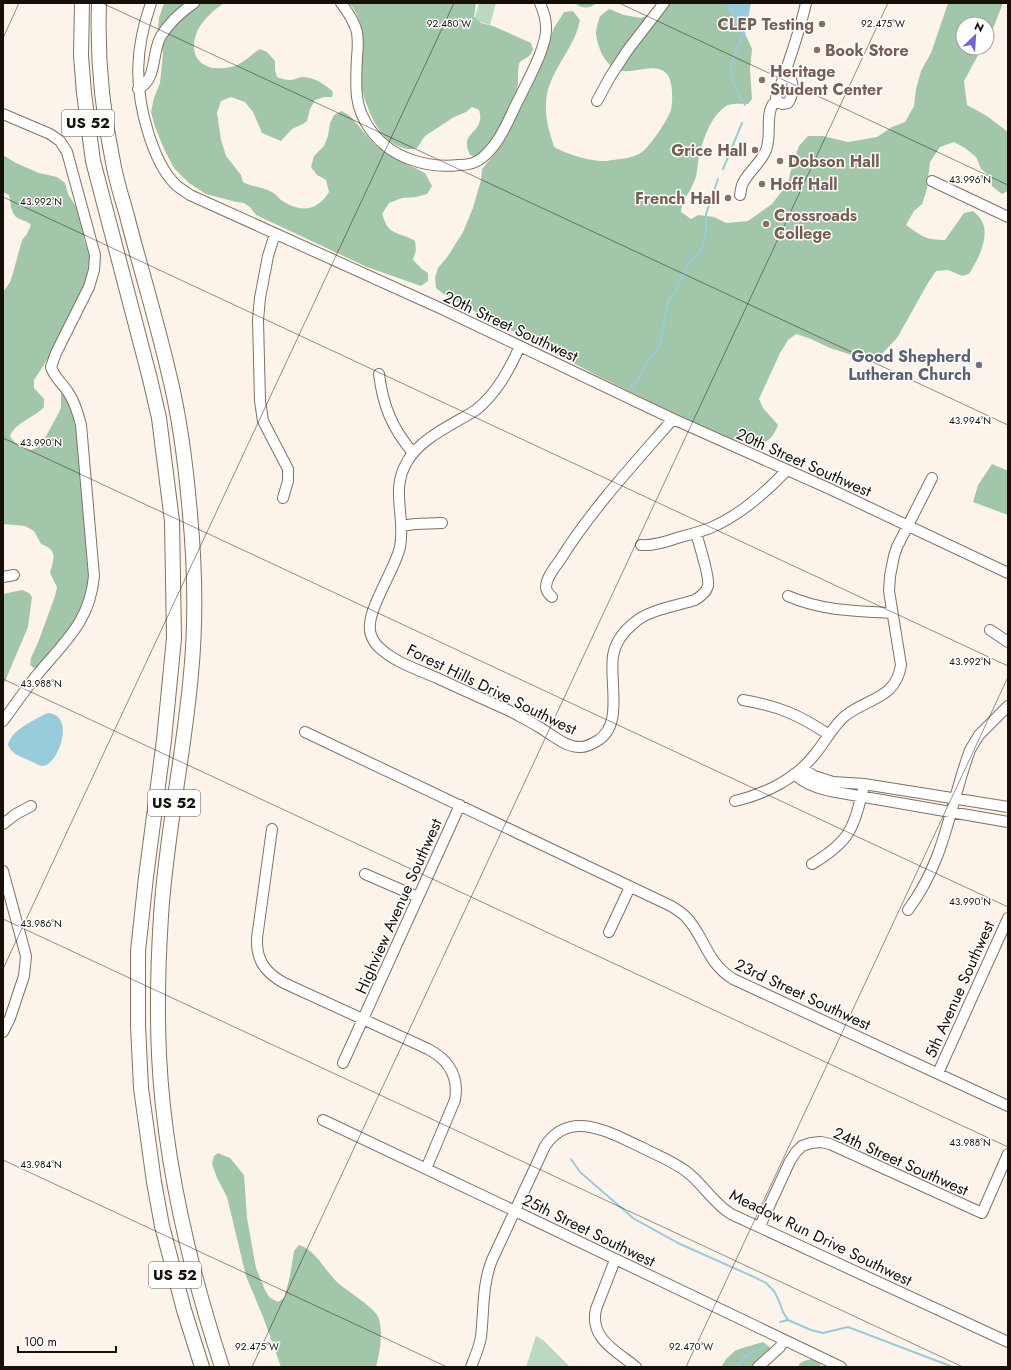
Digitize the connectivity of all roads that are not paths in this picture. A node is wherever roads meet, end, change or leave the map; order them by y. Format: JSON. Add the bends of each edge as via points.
{"nodes":[{"id":1,"x":82,"y":3,"type":"edge"},
{"id":2,"x":99,"y":3,"type":"edge"},
{"id":3,"x":151,"y":3,"type":"edge"},
{"id":4,"x":194,"y":3,"type":"edge"},
{"id":5,"x":341,"y":3,"type":"edge"},
{"id":6,"x":540,"y":3,"type":"edge"},
{"id":7,"x":664,"y":3,"type":"edge"},
{"id":8,"x":806,"y":3,"type":"edge"},
{"id":9,"x":138,"y":89,"type":"junction"},
{"id":10,"x":597,"y":101,"type":"dead end"},
{"id":11,"x":3,"y":114,"type":"edge"},
{"id":12,"x":932,"y":181,"type":"dead end"},
{"id":13,"x":740,"y":195,"type":"dead end"},
{"id":14,"x":1008,"y":217,"type":"edge"},
{"id":15,"x":275,"y":234,"type":"junction"},
{"id":16,"x":520,"y":346,"type":"junction"},
{"id":17,"x":379,"y":374,"type":"dead end"},
{"id":18,"x":673,"y":419,"type":"junction"},
{"id":19,"x":413,"y":453,"type":"junction"},
{"id":20,"x":786,"y":470,"type":"junction"},
{"id":21,"x":932,"y":478,"type":"dead end"},
{"id":22,"x":283,"y":498,"type":"dead end"},
{"id":23,"x":442,"y":523,"type":"dead end"},
{"id":24,"x":909,"y":525,"type":"junction"},
{"id":25,"x":401,"y":526,"type":"junction"},
{"id":26,"x":696,"y":533,"type":"junction"},
{"id":27,"x":641,"y":545,"type":"dead end"},
{"id":28,"x":1008,"y":573,"type":"edge"},
{"id":29,"x":14,"y":575,"type":"dead end"},
{"id":30,"x":3,"y":577,"type":"edge"},
{"id":31,"x":788,"y":596,"type":"dead end"},
{"id":32,"x":552,"y":597,"type":"dead end"},
{"id":33,"x":892,"y":612,"type":"junction"},
{"id":34,"x":990,"y":630,"type":"dead end"},
{"id":35,"x":1008,"y":642,"type":"edge"},
{"id":36,"x":743,"y":700,"type":"dead end"},
{"id":37,"x":1008,"y":706,"type":"edge"},
{"id":38,"x":3,"y":721,"type":"edge"},
{"id":39,"x":305,"y":732,"type":"dead end"},
{"id":40,"x":829,"y":735,"type":"junction"},
{"id":41,"x":798,"y":771,"type":"junction"},
{"id":42,"x":864,"y":784,"type":"junction"},
{"id":43,"x":861,"y":796,"type":"junction"},
{"id":44,"x":955,"y":799,"type":"junction"},
{"id":45,"x":735,"y":801,"type":"dead end"},
{"id":46,"x":460,"y":805,"type":"junction"},
{"id":47,"x":31,"y":806,"type":"dead end"},
{"id":48,"x":1008,"y":807,"type":"edge"},
{"id":49,"x":952,"y":812,"type":"junction"},
{"id":50,"x":1008,"y":822,"type":"edge"},
{"id":51,"x":3,"y":824,"type":"edge"},
{"id":52,"x":272,"y":829,"type":"dead end"},
{"id":53,"x":812,"y":864,"type":"dead end"},
{"id":54,"x":3,"y":871,"type":"edge"},
{"id":55,"x":365,"y":874,"type":"dead end"},
{"id":56,"x":630,"y":887,"type":"junction"},
{"id":57,"x":418,"y":897,"type":"junction"},
{"id":58,"x":908,"y":910,"type":"dead end"},
{"id":59,"x":1008,"y":918,"type":"edge"},
{"id":60,"x":609,"y":932,"type":"dead end"},
{"id":61,"x":362,"y":1020,"type":"junction"},
{"id":62,"x":3,"y":1032,"type":"edge"},
{"id":63,"x":343,"y":1063,"type":"dead end"},
{"id":64,"x":938,"y":1073,"type":"junction"},
{"id":65,"x":1008,"y":1106,"type":"edge"},
{"id":66,"x":324,"y":1120,"type":"dead end"},
{"id":67,"x":1008,"y":1154,"type":"edge"},
{"id":68,"x":426,"y":1169,"type":"junction"},
{"id":69,"x":516,"y":1211,"type":"junction"},
{"id":70,"x":760,"y":1226,"type":"junction"},
{"id":71,"x":616,"y":1260,"type":"junction"},
{"id":72,"x":784,"y":1340,"type":"junction"},
{"id":73,"x":1008,"y":1342,"type":"edge"},
{"id":74,"x":202,"y":1367,"type":"edge"},
{"id":75,"x":222,"y":1367,"type":"edge"},
{"id":76,"x":471,"y":1367,"type":"edge"},
{"id":77,"x":636,"y":1367,"type":"edge"},
{"id":78,"x":758,"y":1367,"type":"edge"},
{"id":79,"x":841,"y":1367,"type":"edge"}],
"edges":[{"from":1,"to":74,"type":"highway","number":"US 52","via":[[81,63],[93,161],[159,418],[172,521],[174,638],[138,951],[138,1025],[141,1088],[162,1226]]},
{"from":2,"to":75,"type":"highway","number":"US 52","via":[[99,61],[113,163],[168,371],[184,459],[190,515],[194,594],[191,673],[161,914],[158,980],[159,1055],[165,1125],[176,1194],[190,1258]]},
{"from":3,"to":9,"type":"street","name":"20th Street Southwest","via":[[140,48]]},
{"from":4,"to":9,"type":"street","via":[[169,24],[160,37],[149,79]]},
{"from":5,"to":6,"type":"street","via":[[354,23],[357,34],[356,86],[362,117],[382,143],[396,153],[412,160],[447,167],[465,165],[480,159],[493,148],[502,133],[545,39],[546,26]]},
{"from":7,"to":10,"type":"street","via":[[627,51]]},
{"from":8,"to":13,"type":"street","via":[[788,67],[776,98],[778,102],[773,104],[769,113],[767,149],[742,183]]},
{"from":9,"to":15,"type":"street","name":"20th Street Southwest","via":[[150,141],[167,173],[177,185],[190,195]]},
{"from":11,"to":38,"type":"street","via":[[50,134],[60,141],[67,152],[93,244],[95,260],[89,287],[51,367],[72,399],[81,425],[94,576],[92,595],[80,622],[66,642],[36,676]]},
{"from":12,"to":14,"type":"street"},
{"from":15,"to":16,"type":"street","name":"20th Street Southwest"},
{"from":15,"to":22,"type":"street","via":[[268,256],[258,320],[260,401],[263,421],[288,469],[288,481]]},
{"from":16,"to":18,"type":"street","name":"20th Street Southwest"},
{"from":16,"to":19,"type":"street","name":"Forest Hills Drive Southwest","via":[[504,377],[484,403],[429,439]]},
{"from":17,"to":19,"type":"street","via":[[389,416],[395,429]]},
{"from":18,"to":20,"type":"street","name":"20th Street Southwest"},
{"from":18,"to":32,"type":"street","via":[[603,499],[574,539],[547,582],[548,593]]},
{"from":19,"to":25,"type":"street","name":"Forest Hills Drive Southwest","via":[[401,473],[398,487]]},
{"from":20,"to":24,"type":"street","name":"20th Street Southwest"},
{"from":20,"to":26,"type":"street","via":[[771,486],[735,514]]},
{"from":21,"to":24,"type":"street"},
{"from":23,"to":25,"type":"street"},
{"from":24,"to":28,"type":"street","name":"20th Street Southwest"},
{"from":24,"to":33,"type":"street","via":[[892,562],[889,592]]},
{"from":25,"to":26,"type":"street","name":"Forest Hills Drive Southwest","via":[[400,547],[371,614],[370,634],[377,645],[408,665],[518,715],[569,745],[579,748],[601,740],[610,728],[613,717],[613,656],[626,631],[644,616],[700,598],[708,587]]},
{"from":26,"to":27,"type":"street","via":[[649,546]]},
{"from":29,"to":30,"type":"street"},
{"from":31,"to":33,"type":"street","via":[[830,609]]},
{"from":33,"to":40,"type":"street","via":[[901,660],[898,679],[883,695],[857,707],[844,717]]},
{"from":34,"to":35,"type":"street"},
{"from":36,"to":40,"type":"street","via":[[790,712]]},
{"from":37,"to":44,"type":"street","via":[[975,741]]},
{"from":39,"to":46,"type":"street","name":"23rd Street Southwest"},
{"from":40,"to":41,"type":"street","via":[[814,756]]},
{"from":41,"to":42,"type":"street","via":[[833,782]]},
{"from":41,"to":43,"type":"street","via":[[800,780],[817,788]]},
{"from":41,"to":45,"type":"street","via":[[763,793]]},
{"from":42,"to":43,"type":"street"},
{"from":42,"to":44,"type":"street"},
{"from":43,"to":49,"type":"street"},
{"from":43,"to":53,"type":"street","via":[[855,820],[847,835],[835,849]]},
{"from":44,"to":48,"type":"street"},
{"from":44,"to":49,"type":"street"},
{"from":46,"to":56,"type":"street","name":"23rd Street Southwest"},
{"from":46,"to":57,"type":"street","name":"Highview Avenue Southwest"},
{"from":47,"to":51,"type":"street"},
{"from":49,"to":50,"type":"street"},
{"from":49,"to":58,"type":"street","via":[[934,867]]},
{"from":52,"to":61,"type":"street","via":[[257,938],[261,962],[276,979]]},
{"from":54,"to":62,"type":"street","via":[[26,956],[24,976]]},
{"from":55,"to":57,"type":"street"},
{"from":56,"to":60,"type":"street"},
{"from":56,"to":64,"type":"street","name":"23rd Street Southwest","via":[[671,906],[686,918],[714,963],[733,979]]},
{"from":57,"to":61,"type":"street","name":"Highview Avenue Southwest"},
{"from":59,"to":64,"type":"street","name":"5th Avenue Southwest"},
{"from":61,"to":63,"type":"street","name":"Highview Avenue Southwest"},
{"from":61,"to":68,"type":"street","via":[[433,1052],[443,1059],[452,1072],[456,1090],[455,1100]]},
{"from":64,"to":65,"type":"street","name":"23rd Street Southwest"},
{"from":66,"to":68,"type":"street","name":"25th Street Southwest"},
{"from":67,"to":70,"type":"street","name":"24th Street Southwest","via":[[982,1214],[830,1144],[816,1142],[802,1146],[793,1156]]},
{"from":68,"to":69,"type":"street","name":"25th Street Southwest"},
{"from":69,"to":70,"type":"street","name":"Meadow Run Drive Southwest","via":[[548,1141],[567,1128],[585,1126],[599,1128],[676,1164],[689,1173],[724,1209]]},
{"from":69,"to":71,"type":"street","name":"25th Street Southwest"},
{"from":69,"to":76,"type":"street","name":"Meadow Run Drive Southwest","via":[[488,1269],[480,1338]]},
{"from":70,"to":73,"type":"street","name":"Meadow Run Drive Southwest"},
{"from":71,"to":72,"type":"street","name":"25th Street Southwest"},
{"from":71,"to":77,"type":"street","via":[[594,1315],[595,1326],[605,1342]]},
{"from":72,"to":78,"type":"street"},
{"from":72,"to":79,"type":"street","name":"25th Street Southwest"}]}
